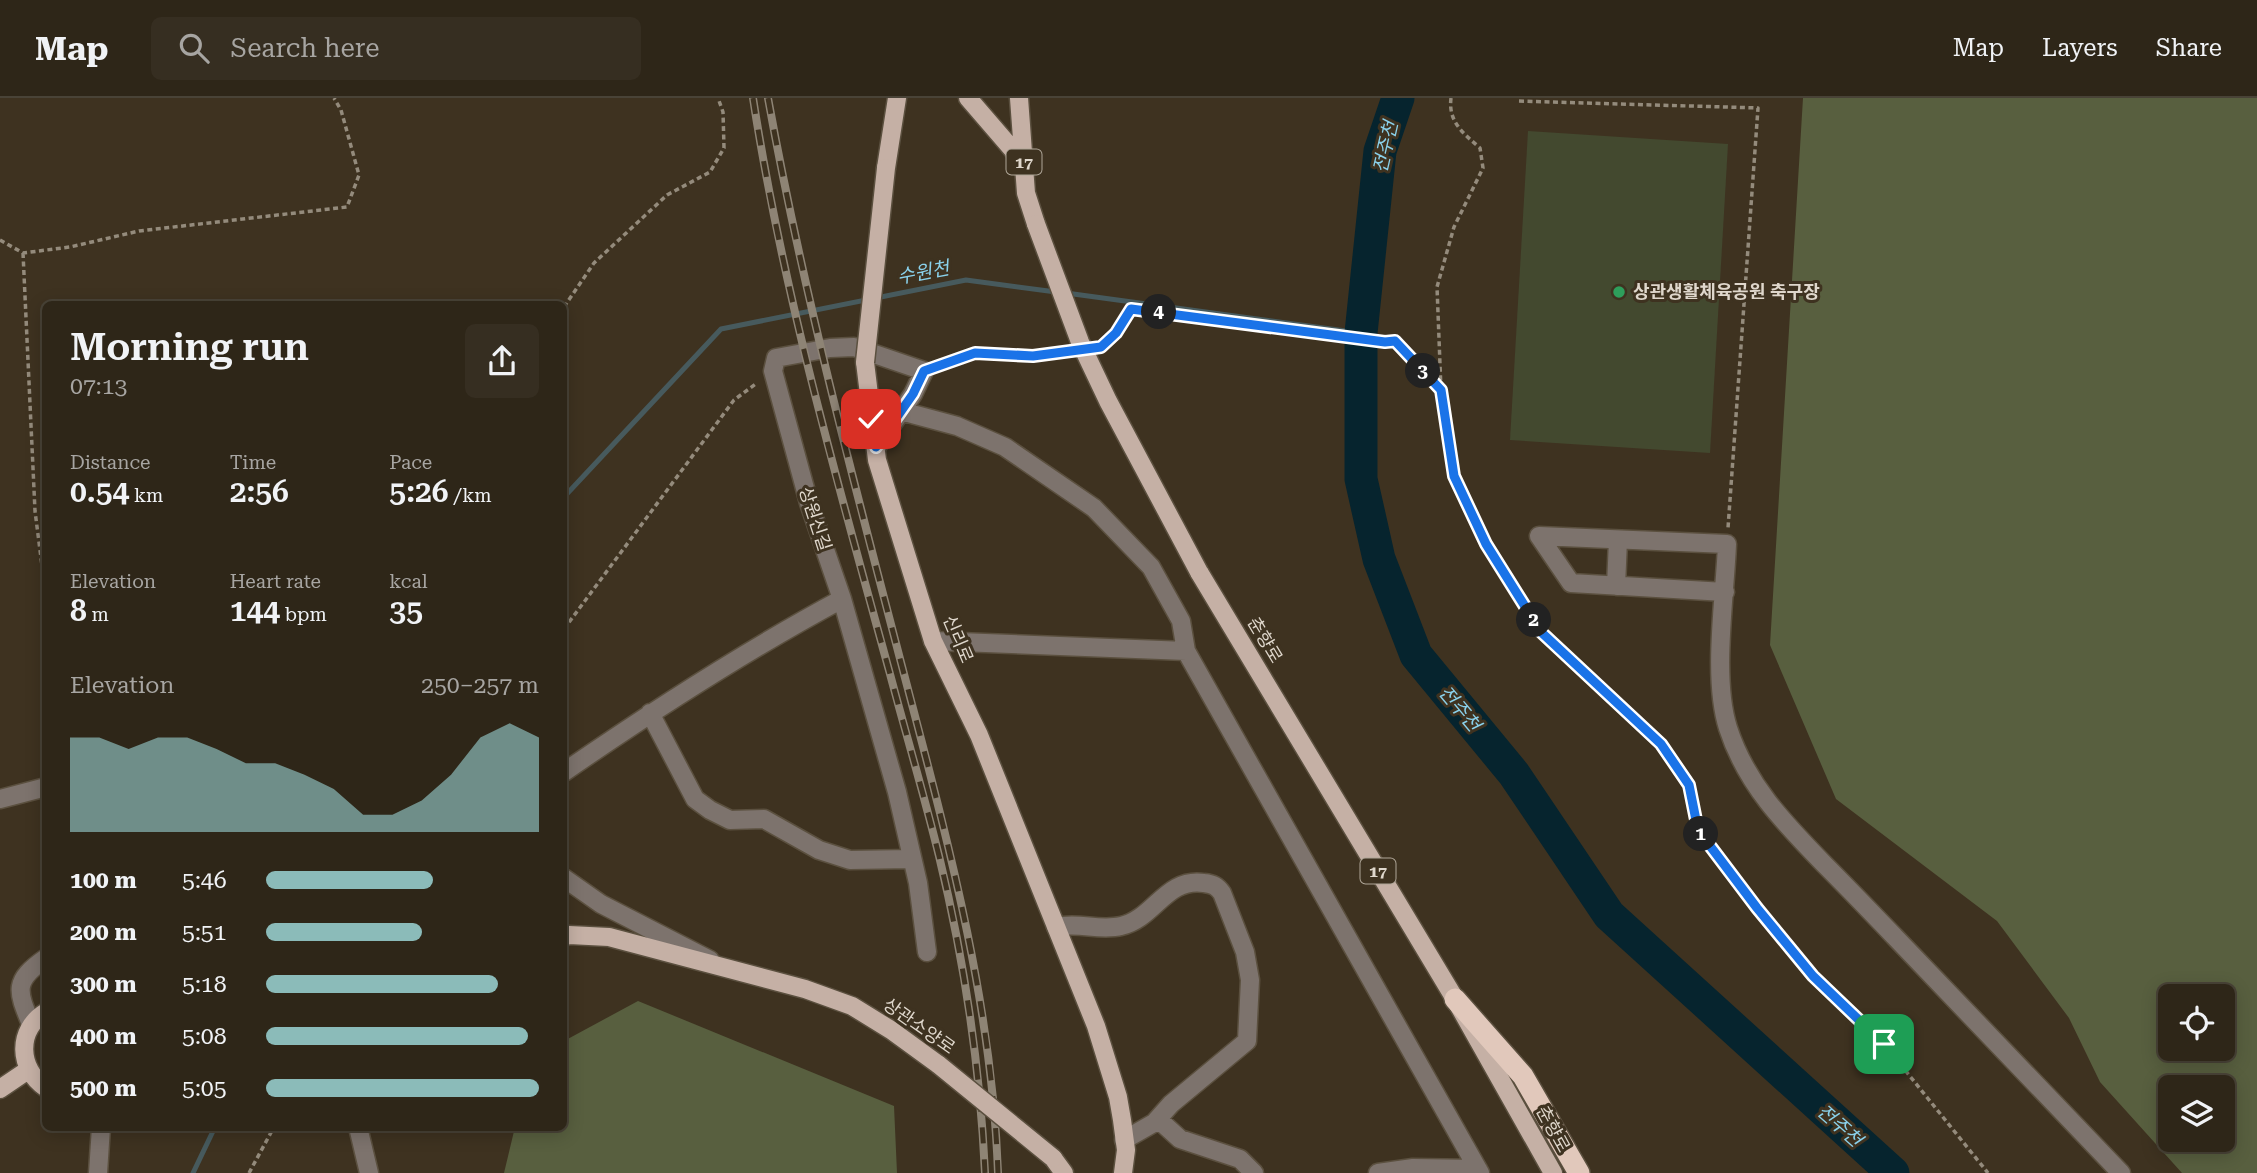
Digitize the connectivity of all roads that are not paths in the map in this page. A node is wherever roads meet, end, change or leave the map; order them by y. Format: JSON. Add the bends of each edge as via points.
{"nodes":[{"id":1,"x":968,"y":98,"type":"edge"},
{"id":2,"x":1019,"y":98,"type":"edge"},
{"id":3,"x":897,"y":99,"type":"edge"},
{"id":4,"x":1024,"y":163,"type":"junction"},
{"id":5,"x":901,"y":411,"type":"junction"},
{"id":6,"x":876,"y":447,"type":"junction"},
{"id":7,"x":1618,"y":540,"type":"junction"},
{"id":8,"x":1616,"y":586,"type":"junction"},
{"id":9,"x":1725,"y":592,"type":"junction"},
{"id":10,"x":842,"y":599,"type":"junction"},
{"id":11,"x":933,"y":641,"type":"junction"},
{"id":12,"x":1186,"y":651,"type":"junction"},
{"id":13,"x":650,"y":713,"type":"junction"},
{"id":14,"x":567,"y":770,"type":"edge"},
{"id":15,"x":42,"y":788,"type":"edge"},
{"id":16,"x":0,"y":799,"type":"edge"},
{"id":17,"x":910,"y":859,"type":"junction"},
{"id":18,"x":567,"y":880,"type":"edge"},
{"id":19,"x":1056,"y":927,"type":"junction"},
{"id":20,"x":567,"y":936,"type":"edge"},
{"id":21,"x":927,"y":952,"type":"dead end"},
{"id":22,"x":42,"y":961,"type":"edge"},
{"id":23,"x":719,"y":965,"type":"junction"},
{"id":24,"x":1455,"y":999,"type":"junction"},
{"id":25,"x":42,"y":1015,"type":"edge"},
{"id":26,"x":31,"y":1024,"type":"junction"},
{"id":27,"x":28,"y":1070,"type":"junction"},
{"id":28,"x":42,"y":1086,"type":"edge"},
{"id":29,"x":0,"y":1089,"type":"edge"},
{"id":30,"x":1155,"y":1122,"type":"junction"},
{"id":31,"x":101,"y":1131,"type":"edge"},
{"id":32,"x":359,"y":1131,"type":"edge"},
{"id":33,"x":1125,"y":1140,"type":"junction"},
{"id":34,"x":1479,"y":1171,"type":"edge"},
{"id":35,"x":98,"y":1173,"type":"edge"},
{"id":36,"x":369,"y":1173,"type":"edge"},
{"id":37,"x":1064,"y":1173,"type":"edge"},
{"id":38,"x":1123,"y":1173,"type":"edge"},
{"id":39,"x":1254,"y":1173,"type":"edge"},
{"id":40,"x":1377,"y":1173,"type":"edge"},
{"id":41,"x":1553,"y":1173,"type":"edge"},
{"id":42,"x":1579,"y":1173,"type":"edge"},
{"id":43,"x":2121,"y":1173,"type":"edge"}],
"edges":[{"from":1,"to":4,"type":"main road"},
{"from":2,"to":4,"type":"main road","name":"춘향로","number":"17"},
{"from":3,"to":6,"type":"main road","name":"신리로","bridge":true,"via":[[864,362]]},
{"from":4,"to":24,"type":"main road","name":"춘향로","number":"17","bridge":true,"via":[[1026,193],[1036,224],[1080,342],[1108,401],[1199,572]]},
{"from":5,"to":6,"type":"street"},
{"from":5,"to":10,"type":"street","name":"상원신길","via":[[924,371],[854,347],[776,358],[773,371],[809,503]]},
{"from":5,"to":12,"type":"street","via":[[957,426],[1005,447],[1094,508],[1152,567],[1181,621]]},
{"from":6,"to":11,"type":"main road","name":"신리로"},
{"from":7,"to":8,"type":"street"},
{"from":7,"to":8,"type":"street","via":[[1539,536],[1571,583]]},
{"from":7,"to":9,"type":"street","via":[[1722,543]]},
{"from":8,"to":9,"type":"street"},
{"from":9,"to":43,"type":"street","via":[[1722,702],[1743,768],[1792,834]]},
{"from":10,"to":13,"type":"street","via":[[772,636]]},
{"from":10,"to":17,"type":"street","name":"상원신길","via":[[897,792]]},
{"from":11,"to":12,"type":"street"},
{"from":11,"to":19,"type":"main road","name":"신리로","via":[[979,735]]},
{"from":12,"to":34,"type":"street"},
{"from":13,"to":14,"type":"street"},
{"from":13,"to":17,"type":"street","via":[[695,799],[710,810],[730,820],[764,819],[819,850],[850,860]]},
{"from":15,"to":16,"type":"street"},
{"from":17,"to":21,"type":"street","name":"상원신길","via":[[918,883]]},
{"from":18,"to":23,"type":"street","name":"상관소양로","via":[[601,904]]},
{"from":19,"to":30,"type":"street","via":[[1132,923],[1164,895],[1194,881],[1217,886],[1222,892],[1249,971],[1247,1041]]},
{"from":19,"to":33,"type":"main road","name":"신리로","via":[[1096,1026],[1118,1097]]},
{"from":20,"to":23,"type":"main road","name":"상관소양로","via":[[609,937]]},
{"from":22,"to":26,"type":"street","via":[[24,974],[19,995]]},
{"from":23,"to":37,"type":"main road","name":"상관소양로","bridge":true,"via":[[852,1006],[939,1065],[1052,1158]]},
{"from":24,"to":41,"type":"main road","name":"춘향로","number":"17"},
{"from":24,"to":42,"type":"highway","via":[[1523,1076]]},
{"from":25,"to":26,"type":"main road"},
{"from":26,"to":27,"type":"main road","via":[[23,1050]]},
{"from":27,"to":28,"type":"main road"},
{"from":27,"to":29,"type":"main road"},
{"from":30,"to":33,"type":"street"},
{"from":30,"to":39,"type":"street","via":[[1159,1119],[1180,1139],[1240,1159]]},
{"from":31,"to":35,"type":"street"},
{"from":32,"to":36,"type":"street"},
{"from":33,"to":38,"type":"main road","name":"신리로"},
{"from":34,"to":40,"type":"street","via":[[1413,1168]]}]}
